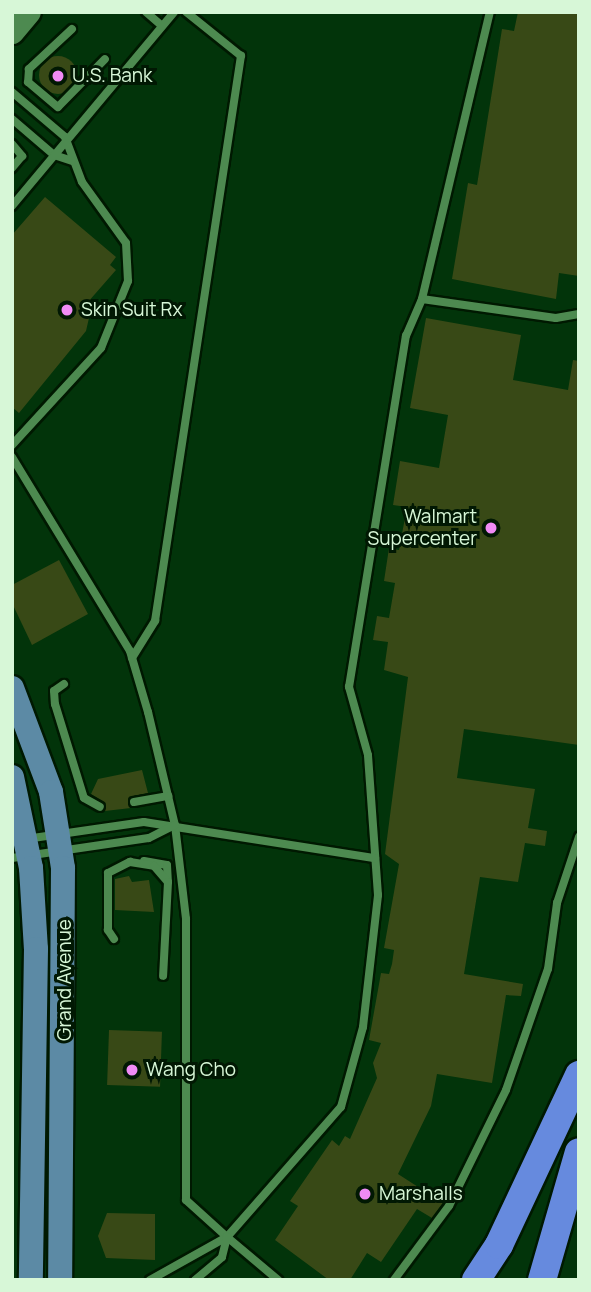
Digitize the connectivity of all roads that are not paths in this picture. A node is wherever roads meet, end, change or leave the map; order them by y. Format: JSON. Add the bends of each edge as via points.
{"nodes":[{"id":1,"x":29,"y":12,"type":"edge"},
{"id":2,"x":174,"y":12,"type":"edge"},
{"id":3,"x":186,"y":12,"type":"edge"},
{"id":4,"x":490,"y":12,"type":"edge"},
{"id":5,"x":148,"y":13,"type":"edge"},
{"id":6,"x":162,"y":26,"type":"junction"},
{"id":7,"x":72,"y":29,"type":"dead end"},
{"id":8,"x":12,"y":32,"type":"edge"},
{"id":9,"x":105,"y":59,"type":"dead end"},
{"id":10,"x":12,"y":92,"type":"edge"},
{"id":11,"x":12,"y":119,"type":"edge"},
{"id":12,"x":65,"y":137,"type":"junction"},
{"id":13,"x":12,"y":144,"type":"edge"},
{"id":14,"x":54,"y":155,"type":"junction"},
{"id":15,"x":72,"y":161,"type":"junction"},
{"id":16,"x":12,"y":168,"type":"edge"},
{"id":17,"x":12,"y":206,"type":"edge"},
{"id":18,"x":422,"y":299,"type":"junction"},
{"id":19,"x":579,"y":314,"type":"edge"},
{"id":20,"x":12,"y":445,"type":"edge"},
{"id":21,"x":12,"y":457,"type":"edge"},
{"id":22,"x":132,"y":658,"type":"junction"},
{"id":23,"x":64,"y":684,"type":"dead end"},
{"id":24,"x":12,"y":688,"type":"edge"},
{"id":25,"x":12,"y":777,"type":"edge"},
{"id":26,"x":168,"y":796,"type":"junction"},
{"id":27,"x":134,"y":803,"type":"dead end"},
{"id":28,"x":100,"y":807,"type":"dead end"},
{"id":29,"x":175,"y":825,"type":"junction"},
{"id":30,"x":579,"y":837,"type":"edge"},
{"id":31,"x":59,"y":843,"type":"junction"},
{"id":32,"x":20,"y":848,"type":"edge"},
{"id":33,"x":375,"y":858,"type":"junction"},
{"id":34,"x":114,"y":939,"type":"dead end"},
{"id":35,"x":163,"y":976,"type":"dead end"},
{"id":36,"x":579,"y":1075,"type":"edge"},
{"id":37,"x":579,"y":1152,"type":"edge"},
{"id":38,"x":227,"y":1237,"type":"junction"},
{"id":39,"x":31,"y":1280,"type":"edge"},
{"id":40,"x":60,"y":1280,"type":"edge"},
{"id":41,"x":150,"y":1280,"type":"edge"},
{"id":42,"x":195,"y":1280,"type":"edge"},
{"id":43,"x":278,"y":1280,"type":"edge"},
{"id":44,"x":394,"y":1280,"type":"edge"},
{"id":45,"x":476,"y":1280,"type":"edge"},
{"id":46,"x":542,"y":1280,"type":"edge"}],
"edges":[{"from":1,"to":8,"type":"main road"},
{"from":2,"to":6,"type":"lane"},
{"from":3,"to":22,"type":"lane","via":[[241,56],[155,621]]},
{"from":4,"to":18,"type":"lane","via":[[473,62],[460,153]]},
{"from":5,"to":6,"type":"lane"},
{"from":6,"to":12,"type":"lane"},
{"from":7,"to":9,"type":"lane","via":[[29,69],[28,82],[58,107]]},
{"from":10,"to":12,"type":"lane"},
{"from":11,"to":14,"type":"lane"},
{"from":12,"to":14,"type":"lane"},
{"from":12,"to":15,"type":"lane"},
{"from":13,"to":16,"type":"lane","via":[[22,156]]},
{"from":14,"to":15,"type":"lane"},
{"from":14,"to":17,"type":"lane"},
{"from":15,"to":20,"type":"lane","via":[[126,243],[128,281],[101,348]]},
{"from":18,"to":19,"type":"lane","via":[[556,318]]},
{"from":18,"to":33,"type":"lane","via":[[406,336],[377,485],[349,687],[368,755]]},
{"from":21,"to":22,"type":"lane","via":[[78,555]]},
{"from":22,"to":26,"type":"lane"},
{"from":23,"to":28,"type":"lane","via":[[54,691],[55,704],[84,798]]},
{"from":24,"to":31,"type":"main road","name":"Grand Avenue","via":[[51,792]]},
{"from":25,"to":32,"type":"main road","name":"Grand Avenue"},
{"from":26,"to":27,"type":"lane"},
{"from":26,"to":29,"type":"lane"},
{"from":29,"to":31,"type":"lane","via":[[144,821]]},
{"from":29,"to":31,"type":"lane","via":[[149,838]]},
{"from":29,"to":33,"type":"lane"},
{"from":29,"to":38,"type":"lane","via":[[186,919],[186,1200]]},
{"from":30,"to":44,"type":"lane","via":[[557,904],[548,969],[506,1090],[449,1206]]},
{"from":31,"to":32,"type":"lane"},
{"from":31,"to":32,"type":"lane"},
{"from":31,"to":40,"type":"main road","name":"Grand Avenue","via":[[66,951]]},
{"from":32,"to":39,"type":"main road","name":"Grand Avenue","via":[[36,949]]},
{"from":33,"to":38,"type":"lane","via":[[378,895],[363,1027],[341,1107]]},
{"from":34,"to":35,"type":"lane","via":[[108,930],[108,873],[144,862],[168,882]]},
{"from":36,"to":45,"type":"highway","via":[[499,1245]]},
{"from":37,"to":46,"type":"highway"},
{"from":38,"to":41,"type":"lane"},
{"from":38,"to":42,"type":"lane","via":[[222,1257]]},
{"from":38,"to":43,"type":"lane"}]}
